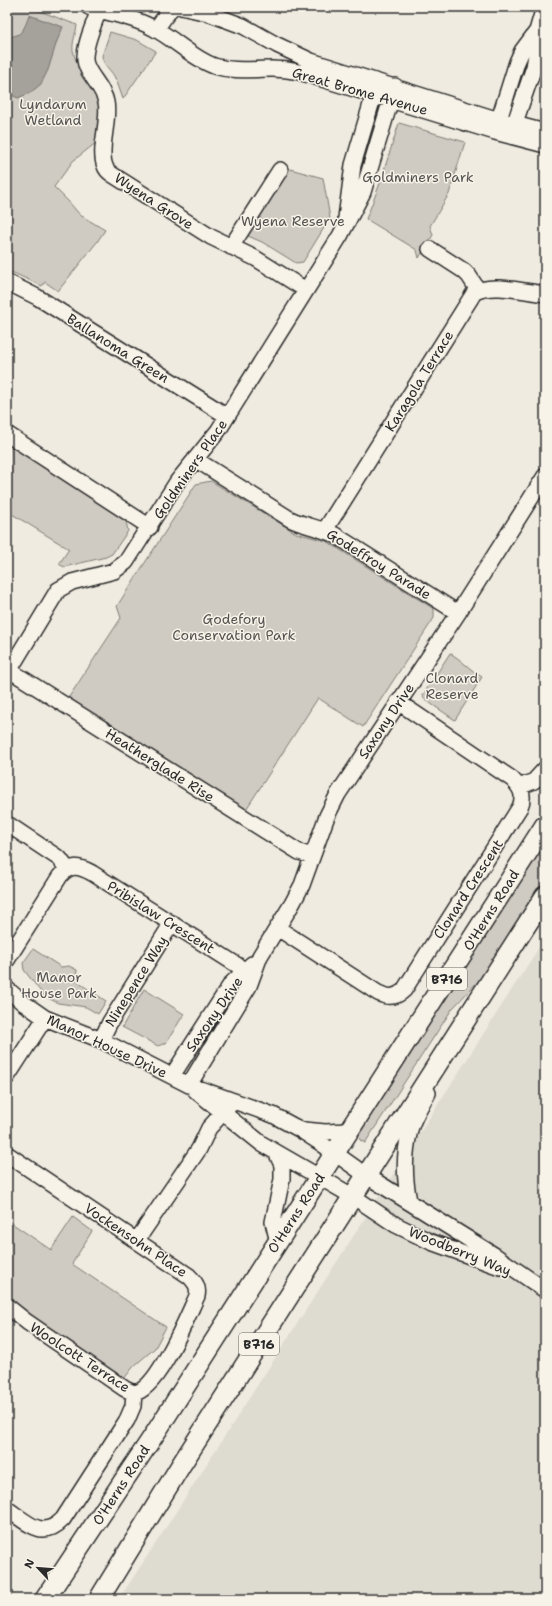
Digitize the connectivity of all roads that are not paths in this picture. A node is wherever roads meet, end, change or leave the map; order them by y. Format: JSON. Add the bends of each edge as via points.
{"nodes":[{"id":1,"x":172,"y":7,"type":"edge"},
{"id":2,"x":181,"y":7,"type":"edge"},
{"id":3,"x":544,"y":7,"type":"edge"},
{"id":4,"x":96,"y":8,"type":"edge"},
{"id":5,"x":156,"y":29,"type":"junction"},
{"id":6,"x":537,"y":31,"type":"junction"},
{"id":7,"x":376,"y":88,"type":"junction"},
{"id":8,"x":393,"y":93,"type":"junction"},
{"id":9,"x":497,"y":126,"type":"junction"},
{"id":10,"x":513,"y":130,"type":"junction"},
{"id":11,"x":545,"y":132,"type":"edge"},
{"id":12,"x":545,"y":145,"type":"edge"},
{"id":13,"x":280,"y":170,"type":"dead end"},
{"id":14,"x":345,"y":227,"type":"junction"},
{"id":15,"x":231,"y":247,"type":"junction"},
{"id":16,"x":430,"y":249,"type":"dead end"},
{"id":17,"x":7,"y":282,"type":"edge"},
{"id":18,"x":306,"y":290,"type":"junction"},
{"id":19,"x":478,"y":290,"type":"junction"},
{"id":20,"x":545,"y":294,"type":"edge"},
{"id":21,"x":227,"y":416,"type":"junction"},
{"id":22,"x":7,"y":434,"type":"edge"},
{"id":23,"x":195,"y":459,"type":"junction"},
{"id":24,"x":545,"y":476,"type":"edge"},
{"id":25,"x":150,"y":527,"type":"junction"},
{"id":26,"x":325,"y":530,"type":"junction"},
{"id":27,"x":458,"y":613,"type":"junction"},
{"id":28,"x":8,"y":672,"type":"edge"},
{"id":29,"x":398,"y":702,"type":"junction"},
{"id":30,"x":545,"y":769,"type":"edge"},
{"id":31,"x":520,"y":787,"type":"junction"},
{"id":32,"x":9,"y":824,"type":"dead end"},
{"id":33,"x":545,"y":825,"type":"edge"},
{"id":34,"x":312,"y":856,"type":"junction"},
{"id":35,"x":67,"y":869,"type":"junction"},
{"id":36,"x":545,"y":896,"type":"edge"},
{"id":37,"x":172,"y":923,"type":"junction"},
{"id":38,"x":278,"y":929,"type":"junction"},
{"id":39,"x":7,"y":960,"type":"edge"},
{"id":40,"x":248,"y":974,"type":"junction"},
{"id":41,"x":7,"y":989,"type":"edge"},
{"id":42,"x":45,"y":1018,"type":"junction"},
{"id":43,"x":101,"y":1040,"type":"junction"},
{"id":44,"x":449,"y":1048,"type":"junction"},
{"id":45,"x":172,"y":1076,"type":"junction"},
{"id":46,"x":7,"y":1077,"type":"edge"},
{"id":47,"x":189,"y":1085,"type":"junction"},
{"id":48,"x":235,"y":1102,"type":"junction"},
{"id":49,"x":227,"y":1115,"type":"junction"},
{"id":50,"x":299,"y":1129,"type":"junction"},
{"id":51,"x":348,"y":1131,"type":"junction"},
{"id":52,"x":276,"y":1152,"type":"junction"},
{"id":53,"x":335,"y":1152,"type":"junction"},
{"id":54,"x":7,"y":1154,"type":"edge"},
{"id":55,"x":367,"y":1176,"type":"junction"},
{"id":56,"x":320,"y":1177,"type":"junction"},
{"id":57,"x":354,"y":1197,"type":"junction"},
{"id":58,"x":409,"y":1201,"type":"junction"},
{"id":59,"x":137,"y":1240,"type":"junction"},
{"id":60,"x":278,"y":1242,"type":"junction"},
{"id":61,"x":528,"y":1279,"type":"junction"},
{"id":62,"x":545,"y":1290,"type":"edge"},
{"id":63,"x":7,"y":1306,"type":"edge"},
{"id":64,"x":134,"y":1392,"type":"junction"},
{"id":65,"x":7,"y":1509,"type":"edge"},
{"id":66,"x":45,"y":1599,"type":"edge"},
{"id":67,"x":99,"y":1599,"type":"edge"}],
"edges":[{"from":1,"to":5,"type":"street"},
{"from":2,"to":7,"type":"street","name":"Great Brome Avenue","via":[[243,26],[294,54]]},
{"from":3,"to":6,"type":"street"},
{"from":4,"to":5,"type":"street","name":"Great Brome Avenue"},
{"from":4,"to":15,"type":"street","name":"Wyena Grove","via":[[85,61],[106,102],[103,155],[106,168],[119,180]]},
{"from":5,"to":7,"type":"street","name":"Great Brome Avenue","via":[[190,54],[214,66],[240,70],[271,69],[299,72]]},
{"from":6,"to":9,"type":"street","via":[[517,62]]},
{"from":6,"to":10,"type":"street","via":[[534,68]]},
{"from":7,"to":8,"type":"street","name":"Great Brome Avenue"},
{"from":7,"to":14,"type":"street","name":"Goldminers Place","via":[[350,178]]},
{"from":8,"to":9,"type":"street","name":"Great Brome Avenue"},
{"from":8,"to":14,"type":"street","name":"Goldminers Place","via":[[365,187]]},
{"from":9,"to":10,"type":"street","name":"Great Brome Avenue"},
{"from":10,"to":11,"type":"street","name":"Great Brome Avenue"},
{"from":10,"to":12,"type":"street","name":"Great Brome Avenue"},
{"from":13,"to":15,"type":"street"},
{"from":14,"to":18,"type":"street","name":"Goldminers Place"},
{"from":15,"to":18,"type":"street","name":"Wyena Grove","via":[[255,258]]},
{"from":16,"to":19,"type":"street","via":[[464,271]]},
{"from":17,"to":21,"type":"street","name":"Ballanoma Green"},
{"from":18,"to":21,"type":"street","name":"Goldminers Place"},
{"from":19,"to":20,"type":"street","via":[[493,288]]},
{"from":19,"to":26,"type":"street","name":"Karagola Terrace"},
{"from":21,"to":23,"type":"street","name":"Goldminers Place","via":[[214,437]]},
{"from":22,"to":25,"type":"street"},
{"from":23,"to":25,"type":"street","name":"Goldminers Place","via":[[177,482]]},
{"from":23,"to":26,"type":"street","name":"Godeffroy Parade","via":[[290,519]]},
{"from":24,"to":27,"type":"street","name":"Saxony Drive"},
{"from":25,"to":28,"type":"street","name":"Goldminers Place","via":[[121,567],[72,582],[58,590]]},
{"from":26,"to":27,"type":"street","name":"Godeffroy Parade"},
{"from":27,"to":29,"type":"street","name":"Saxony Drive"},
{"from":28,"to":34,"type":"street","name":"Heatherglade Rise","via":[[299,852]]},
{"from":29,"to":31,"type":"street"},
{"from":29,"to":34,"type":"street","name":"Saxony Drive","via":[[338,794]]},
{"from":30,"to":31,"type":"street","via":[[539,777]]},
{"from":31,"to":38,"type":"street","name":"Clonard Crescent","via":[[523,797],[517,813],[404,990],[397,995],[388,997],[378,993]]},
{"from":32,"to":35,"type":"street","via":[[60,859]]},
{"from":33,"to":51,"type":"main road","name":"O'Herns Road","number":"B716"},
{"from":34,"to":38,"type":"street","name":"Saxony Drive","via":[[302,884]]},
{"from":35,"to":37,"type":"street","name":"Pribislaw Crescent","via":[[76,867],[86,870]]},
{"from":35,"to":39,"type":"street","via":[[56,882]]},
{"from":36,"to":44,"type":"main road","number":"B716"},
{"from":37,"to":40,"type":"street","name":"Pribislaw Crescent"},
{"from":37,"to":43,"type":"street","name":"Ninepence Way"},
{"from":38,"to":40,"type":"street","name":"Saxony Drive"},
{"from":40,"to":45,"type":"street","name":"Saxony Drive","via":[[232,984]]},
{"from":40,"to":47,"type":"street","name":"Saxony Drive","via":[[249,986]]},
{"from":41,"to":42,"type":"street","name":"Manor House Drive"},
{"from":42,"to":43,"type":"street","name":"Manor House Drive"},
{"from":42,"to":46,"type":"street"},
{"from":43,"to":45,"type":"street","name":"Manor House Drive"},
{"from":44,"to":55,"type":"main road","number":"B716"},
{"from":44,"to":58,"type":"street","via":[[410,1129],[404,1167]]},
{"from":45,"to":47,"type":"street","name":"Manor House Drive"},
{"from":47,"to":48,"type":"street","name":"Manor House Drive"},
{"from":47,"to":49,"type":"street","name":"Manor House Drive"},
{"from":48,"to":49,"type":"street","via":[[234,1110]]},
{"from":48,"to":50,"type":"street","name":"Manor House Drive","via":[[273,1115]]},
{"from":49,"to":52,"type":"street","name":"Manor House Drive","via":[[262,1144]]},
{"from":49,"to":59,"type":"street","via":[[199,1150]]},
{"from":50,"to":51,"type":"street"},
{"from":50,"to":53,"type":"street","name":"Manor House Drive"},
{"from":51,"to":53,"type":"main road","name":"O'Herns Road","number":"B716"},
{"from":52,"to":56,"type":"street","name":"Manor House Drive"},
{"from":52,"to":60,"type":"street","via":[[282,1165],[282,1179],[273,1222]]},
{"from":53,"to":55,"type":"street","name":"Manor House Drive"},
{"from":53,"to":56,"type":"main road","name":"O'Herns Road","number":"B716"},
{"from":54,"to":59,"type":"street","name":"Vockensohn Place"},
{"from":55,"to":57,"type":"main road","number":"B716"},
{"from":55,"to":58,"type":"street","name":"Woodberry Way"},
{"from":56,"to":57,"type":"street","name":"Manor House Drive"},
{"from":56,"to":60,"type":"main road","name":"O'Herns Road","number":"B716"},
{"from":57,"to":61,"type":"street","name":"Woodberry Way","via":[[396,1225],[431,1242]]},
{"from":57,"to":67,"type":"main road","number":"B716","via":[[181,1465]]},
{"from":58,"to":61,"type":"street","name":"Woodberry Way"},
{"from":59,"to":64,"type":"street","name":"Vockensohn Place","via":[[190,1276],[198,1292],[159,1371],[147,1386],[139,1392]]},
{"from":60,"to":66,"type":"main road","name":"O'Herns Road","number":"B716"},
{"from":61,"to":62,"type":"street","name":"Woodberry Way"},
{"from":63,"to":64,"type":"street","name":"Woolcott Terrace","via":[[39,1331],[125,1389]]},
{"from":64,"to":65,"type":"street","via":[[127,1420],[57,1525],[46,1530],[32,1526]]}]}
